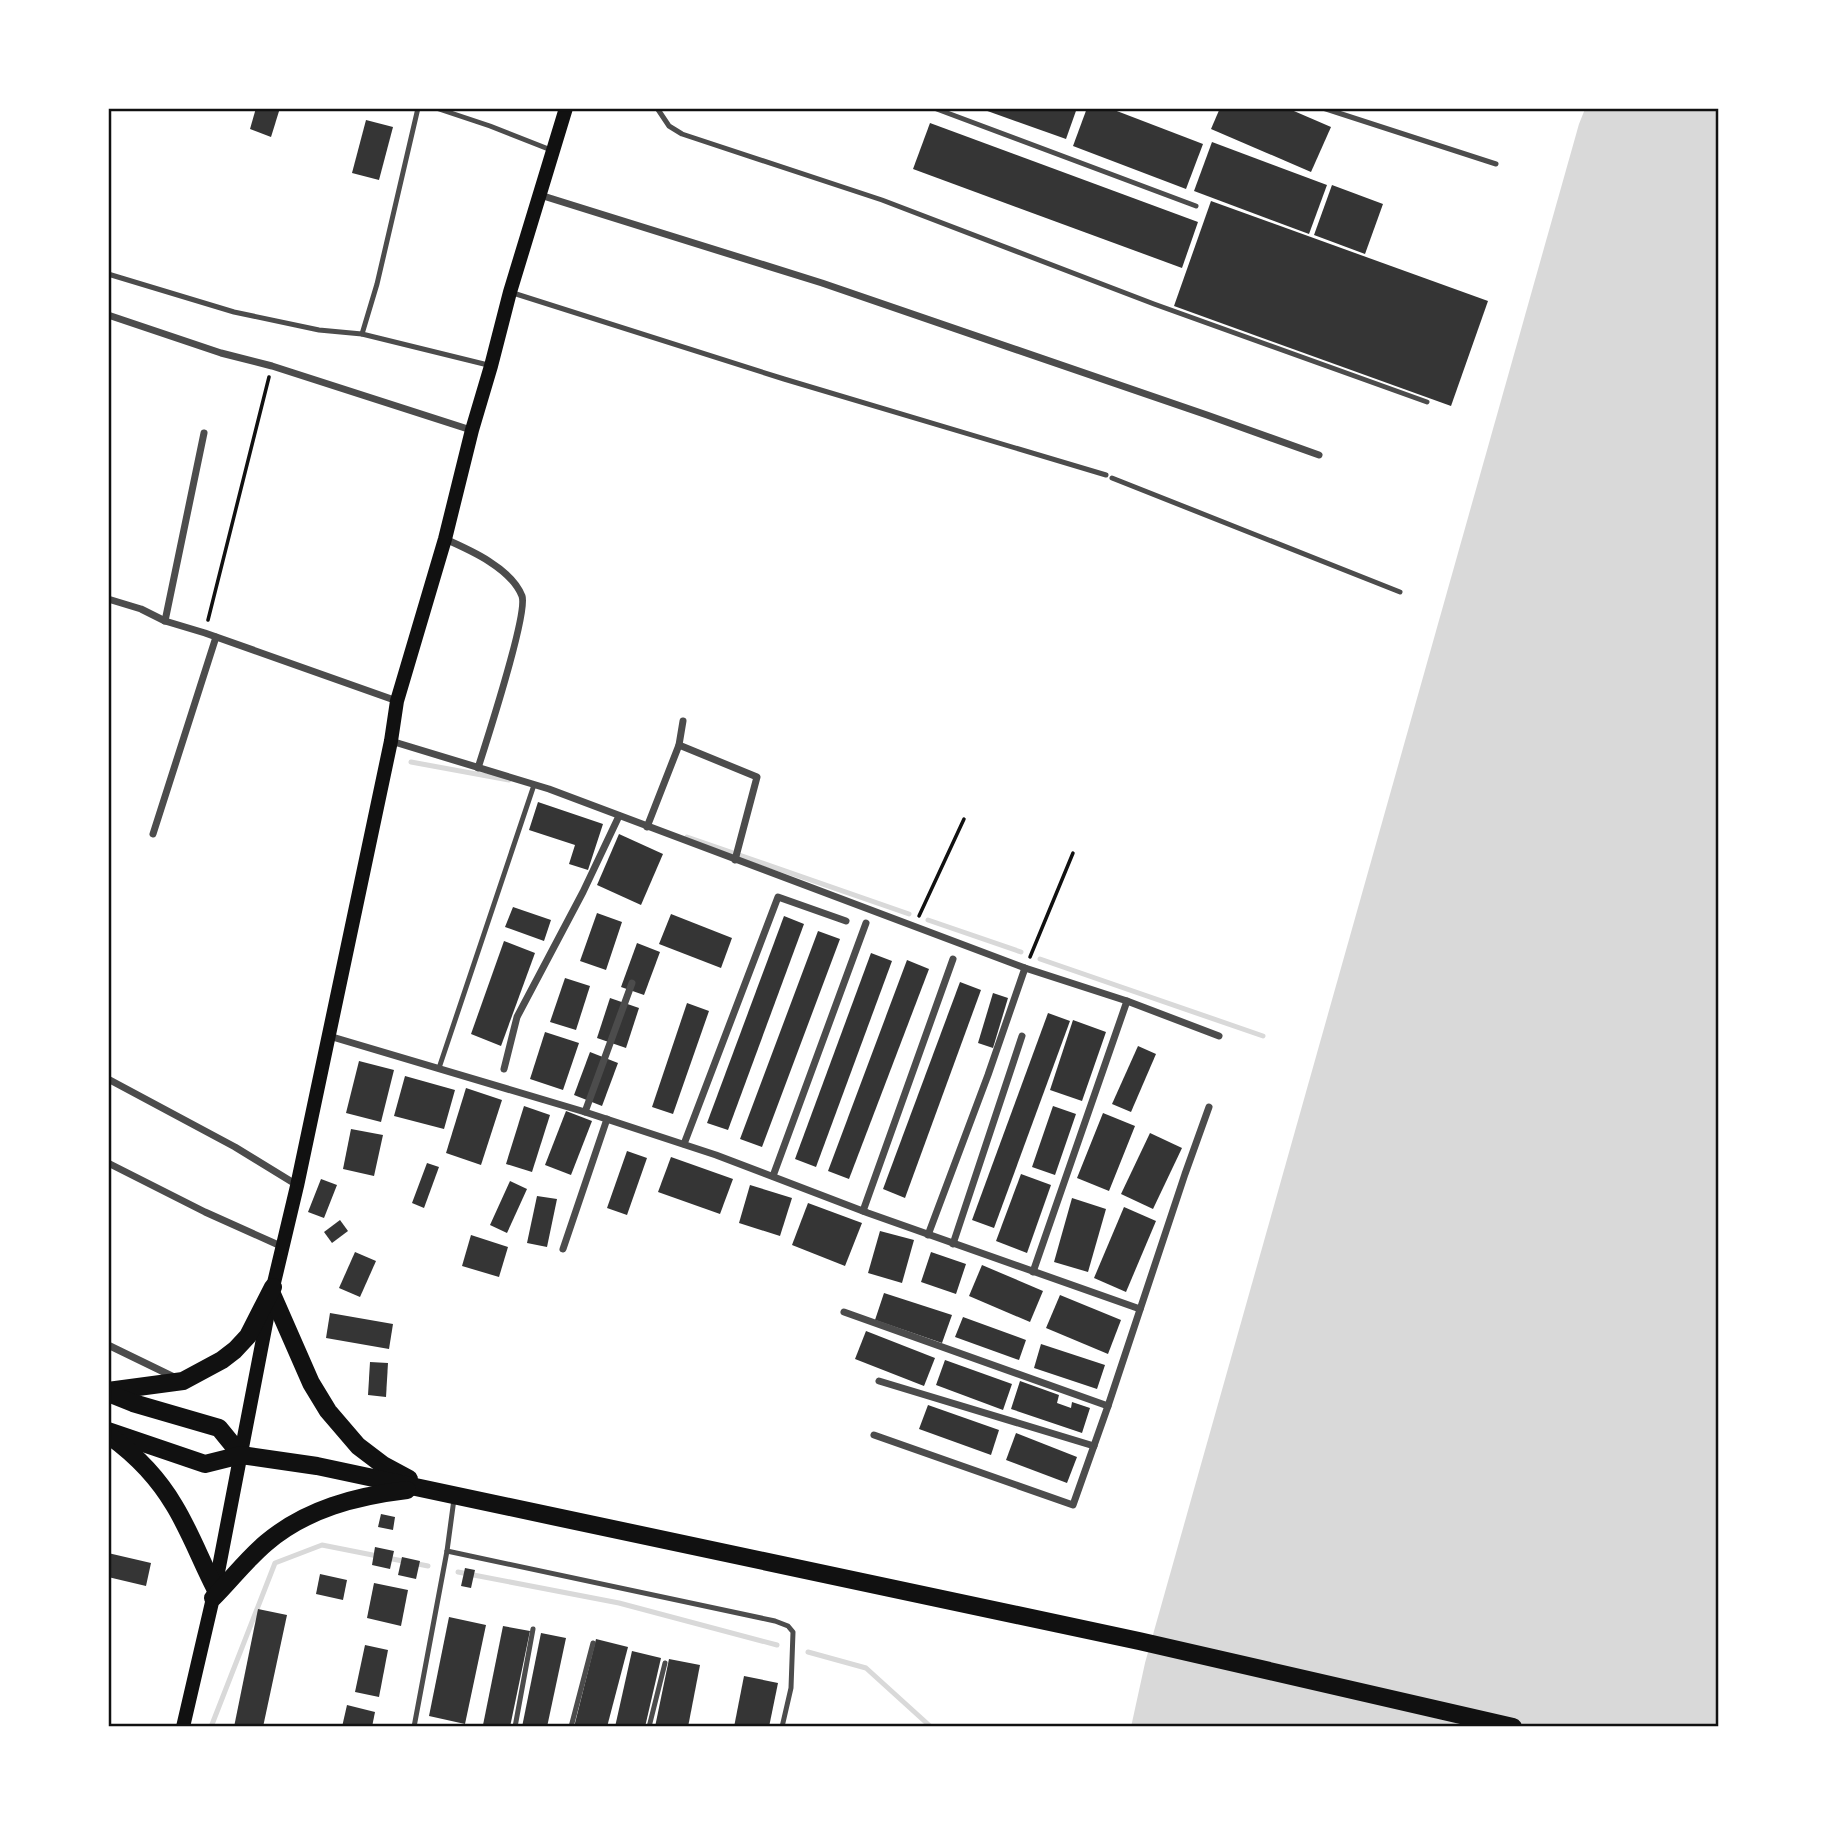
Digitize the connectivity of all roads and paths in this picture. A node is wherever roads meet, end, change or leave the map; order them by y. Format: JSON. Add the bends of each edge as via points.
{"nodes":[{"id":1,"x":418,"y":108,"type":"edge"},
{"id":2,"x":436,"y":108,"type":"edge"},
{"id":3,"x":566,"y":108,"type":"edge"},
{"id":4,"x":657,"y":108,"type":"edge"},
{"id":5,"x":934,"y":108,"type":"edge"},
{"id":6,"x":1323,"y":108,"type":"edge"},
{"id":7,"x":553,"y":150,"type":"junction"},
{"id":8,"x":1496,"y":164,"type":"dead end"},
{"id":9,"x":539,"y":194,"type":"junction"},
{"id":10,"x":1195,"y":206,"type":"dead end"},
{"id":11,"x":108,"y":274,"type":"edge"},
{"id":12,"x":510,"y":292,"type":"junction"},
{"id":13,"x":108,"y":315,"type":"edge"},
{"id":14,"x":362,"y":334,"type":"junction"},
{"id":15,"x":272,"y":366,"type":"junction"},
{"id":16,"x":491,"y":366,"type":"junction"},
{"id":17,"x":1427,"y":402,"type":"dead end"},
{"id":18,"x":472,"y":430,"type":"junction"},
{"id":19,"x":204,"y":433,"type":"dead end"},
{"id":20,"x":1319,"y":455,"type":"dead end"},
{"id":21,"x":445,"y":539,"type":"junction"},
{"id":22,"x":1401,"y":592,"type":"dead end"},
{"id":23,"x":109,"y":601,"type":"edge"},
{"id":24,"x":165,"y":621,"type":"junction"},
{"id":25,"x":205,"y":632,"type":"junction"},
{"id":26,"x":216,"y":637,"type":"junction"},
{"id":27,"x":397,"y":701,"type":"junction"},
{"id":28,"x":683,"y":721,"type":"dead end"},
{"id":29,"x":391,"y":741,"type":"junction"},
{"id":30,"x":679,"y":745,"type":"junction"},
{"id":31,"x":478,"y":768,"type":"junction"},
{"id":32,"x":534,"y":785,"type":"junction"},
{"id":33,"x":619,"y":816,"type":"junction"},
{"id":34,"x":964,"y":819,"type":"dead end"},
{"id":35,"x":648,"y":827,"type":"junction"},
{"id":36,"x":153,"y":834,"type":"dead end"},
{"id":37,"x":1073,"y":853,"type":"dead end"},
{"id":38,"x":735,"y":860,"type":"junction"},
{"id":39,"x":846,"y":921,"type":"dead end"},
{"id":40,"x":866,"y":923,"type":"dead end"},
{"id":41,"x":914,"y":927,"type":"junction"},
{"id":42,"x":953,"y":959,"type":"dead end"},
{"id":43,"x":1025,"y":968,"type":"junction"},
{"id":44,"x":632,"y":983,"type":"dead end"},
{"id":45,"x":1127,"y":1002,"type":"junction"},
{"id":46,"x":329,"y":1036,"type":"junction"},
{"id":47,"x":1022,"y":1036,"type":"dead end"},
{"id":48,"x":1219,"y":1036,"type":"dead end"},
{"id":49,"x":439,"y":1068,"type":"junction"},
{"id":50,"x":504,"y":1069,"type":"dead end"},
{"id":51,"x":108,"y":1079,"type":"edge"},
{"id":52,"x":1209,"y":1107,"type":"dead end"},
{"id":53,"x":585,"y":1112,"type":"junction"},
{"id":54,"x":607,"y":1119,"type":"junction"},
{"id":55,"x":684,"y":1144,"type":"junction"},
{"id":56,"x":108,"y":1163,"type":"edge"},
{"id":57,"x":773,"y":1177,"type":"junction"},
{"id":58,"x":297,"y":1186,"type":"junction"},
{"id":59,"x":863,"y":1211,"type":"junction"},
{"id":60,"x":928,"y":1235,"type":"junction"},
{"id":61,"x":953,"y":1244,"type":"junction"},
{"id":62,"x":283,"y":1247,"type":"junction"},
{"id":63,"x":564,"y":1249,"type":"dead end"},
{"id":64,"x":1033,"y":1272,"type":"junction"},
{"id":65,"x":272,"y":1291,"type":"junction"},
{"id":66,"x":1140,"y":1309,"type":"junction"},
{"id":67,"x":844,"y":1312,"type":"dead end"},
{"id":68,"x":108,"y":1345,"type":"edge"},
{"id":69,"x":183,"y":1381,"type":"junction"},
{"id":70,"x":879,"y":1381,"type":"dead end"},
{"id":71,"x":108,"y":1392,"type":"edge"},
{"id":72,"x":1108,"y":1406,"type":"junction"},
{"id":73,"x":108,"y":1433,"type":"edge"},
{"id":74,"x":874,"y":1435,"type":"dead end"},
{"id":75,"x":1094,"y":1446,"type":"junction"},
{"id":76,"x":241,"y":1455,"type":"junction"},
{"id":77,"x":424,"y":1488,"type":"junction"},
{"id":78,"x":454,"y":1495,"type":"junction"},
{"id":79,"x":447,"y":1551,"type":"junction"},
{"id":80,"x":214,"y":1593,"type":"junction"},
{"id":81,"x":533,"y":1629,"type":"dead end"},
{"id":82,"x":593,"y":1643,"type":"dead end"},
{"id":83,"x":666,"y":1663,"type":"dead end"},
{"id":84,"x":415,"y":1726,"type":"edge"},
{"id":85,"x":183,"y":1727,"type":"edge"},
{"id":86,"x":515,"y":1727,"type":"edge"},
{"id":87,"x":571,"y":1727,"type":"edge"},
{"id":88,"x":649,"y":1727,"type":"edge"},
{"id":89,"x":782,"y":1727,"type":"edge"},
{"id":90,"x":1513,"y":1727,"type":"edge"}],
"edges":[{"from":1,"to":14,"type":"lane"},
{"from":2,"to":7,"type":"lane"},
{"from":3,"to":7,"type":"main road"},
{"from":4,"to":17,"type":"lane","via":[[668,126],[682,134],[882,200]]},
{"from":5,"to":10,"type":"lane"},
{"from":6,"to":8,"type":"lane"},
{"from":7,"to":9,"type":"main road"},
{"from":9,"to":12,"type":"main road"},
{"from":9,"to":20,"type":"street","via":[[822,284]]},
{"from":11,"to":14,"type":"lane","via":[[234,312]]},
{"from":12,"to":16,"type":"main road"},
{"from":12,"to":22,"type":"lane","via":[[1109,477]]},
{"from":13,"to":15,"type":"street"},
{"from":14,"to":16,"type":"lane"},
{"from":15,"to":18,"type":"street"},
{"from":15,"to":25,"type":"path"},
{"from":16,"to":18,"type":"main road"},
{"from":18,"to":21,"type":"main road"},
{"from":19,"to":24,"type":"street"},
{"from":21,"to":27,"type":"main road"},
{"from":21,"to":31,"type":"street","via":[[485,558],[510,579],[523,599]]},
{"from":23,"to":24,"type":"street"},
{"from":24,"to":25,"type":"street"},
{"from":25,"to":26,"type":"street"},
{"from":26,"to":27,"type":"street"},
{"from":26,"to":36,"type":"street"},
{"from":27,"to":29,"type":"main road"},
{"from":28,"to":30,"type":"street"},
{"from":29,"to":31,"type":"street"},
{"from":29,"to":46,"type":"main road"},
{"from":30,"to":35,"type":"street"},
{"from":30,"to":38,"type":"street","via":[[757,777]]},
{"from":31,"to":32,"type":"street"},
{"from":32,"to":33,"type":"street"},
{"from":32,"to":49,"type":"lane"},
{"from":33,"to":35,"type":"street"},
{"from":33,"to":50,"type":"street","via":[[517,1017]]},
{"from":34,"to":41,"type":"path"},
{"from":35,"to":38,"type":"street"},
{"from":37,"to":43,"type":"path"},
{"from":38,"to":41,"type":"street"},
{"from":39,"to":55,"type":"street","via":[[778,897]]},
{"from":40,"to":57,"type":"street"},
{"from":41,"to":43,"type":"street"},
{"from":42,"to":59,"type":"street"},
{"from":43,"to":45,"type":"street"},
{"from":43,"to":60,"type":"street"},
{"from":44,"to":53,"type":"street"},
{"from":45,"to":48,"type":"street"},
{"from":45,"to":64,"type":"street"},
{"from":46,"to":49,"type":"street"},
{"from":46,"to":58,"type":"main road"},
{"from":47,"to":61,"type":"street"},
{"from":49,"to":53,"type":"street"},
{"from":51,"to":58,"type":"street"},
{"from":52,"to":66,"type":"street"},
{"from":53,"to":54,"type":"street"},
{"from":54,"to":55,"type":"street"},
{"from":54,"to":63,"type":"street"},
{"from":55,"to":57,"type":"street"},
{"from":56,"to":62,"type":"street"},
{"from":57,"to":59,"type":"street"},
{"from":58,"to":62,"type":"main road"},
{"from":59,"to":60,"type":"street"},
{"from":60,"to":61,"type":"street"},
{"from":61,"to":64,"type":"street"},
{"from":62,"to":65,"type":"main road"},
{"from":64,"to":66,"type":"street"},
{"from":65,"to":69,"type":"highway","via":[[248,1336],[235,1350]]},
{"from":65,"to":76,"type":"main road"},
{"from":65,"to":77,"type":"highway","via":[[311,1383],[328,1411],[358,1446]]},
{"from":66,"to":72,"type":"street"},
{"from":67,"to":72,"type":"street"},
{"from":68,"to":69,"type":"street"},
{"from":69,"to":71,"type":"highway"},
{"from":70,"to":75,"type":"street"},
{"from":71,"to":76,"type":"highway","via":[[133,1404],[219,1428]]},
{"from":72,"to":75,"type":"street"},
{"from":73,"to":76,"type":"highway","via":[[205,1464]]},
{"from":73,"to":80,"type":"highway","via":[[145,1466],[175,1506]]},
{"from":74,"to":75,"type":"street","via":[[1073,1505]]},
{"from":76,"to":77,"type":"highway"},
{"from":76,"to":80,"type":"main road"},
{"from":77,"to":78,"type":"highway"},
{"from":77,"to":80,"type":"highway","via":[[351,1500],[301,1519],[267,1543]]},
{"from":78,"to":79,"type":"lane"},
{"from":78,"to":90,"type":"highway","via":[[1139,1641]]},
{"from":79,"to":84,"type":"lane"},
{"from":79,"to":89,"type":"lane","via":[[788,1626],[793,1632],[791,1688]]},
{"from":80,"to":85,"type":"main road"},
{"from":81,"to":86,"type":"lane"},
{"from":82,"to":87,"type":"lane"},
{"from":83,"to":88,"type":"lane"}]}
